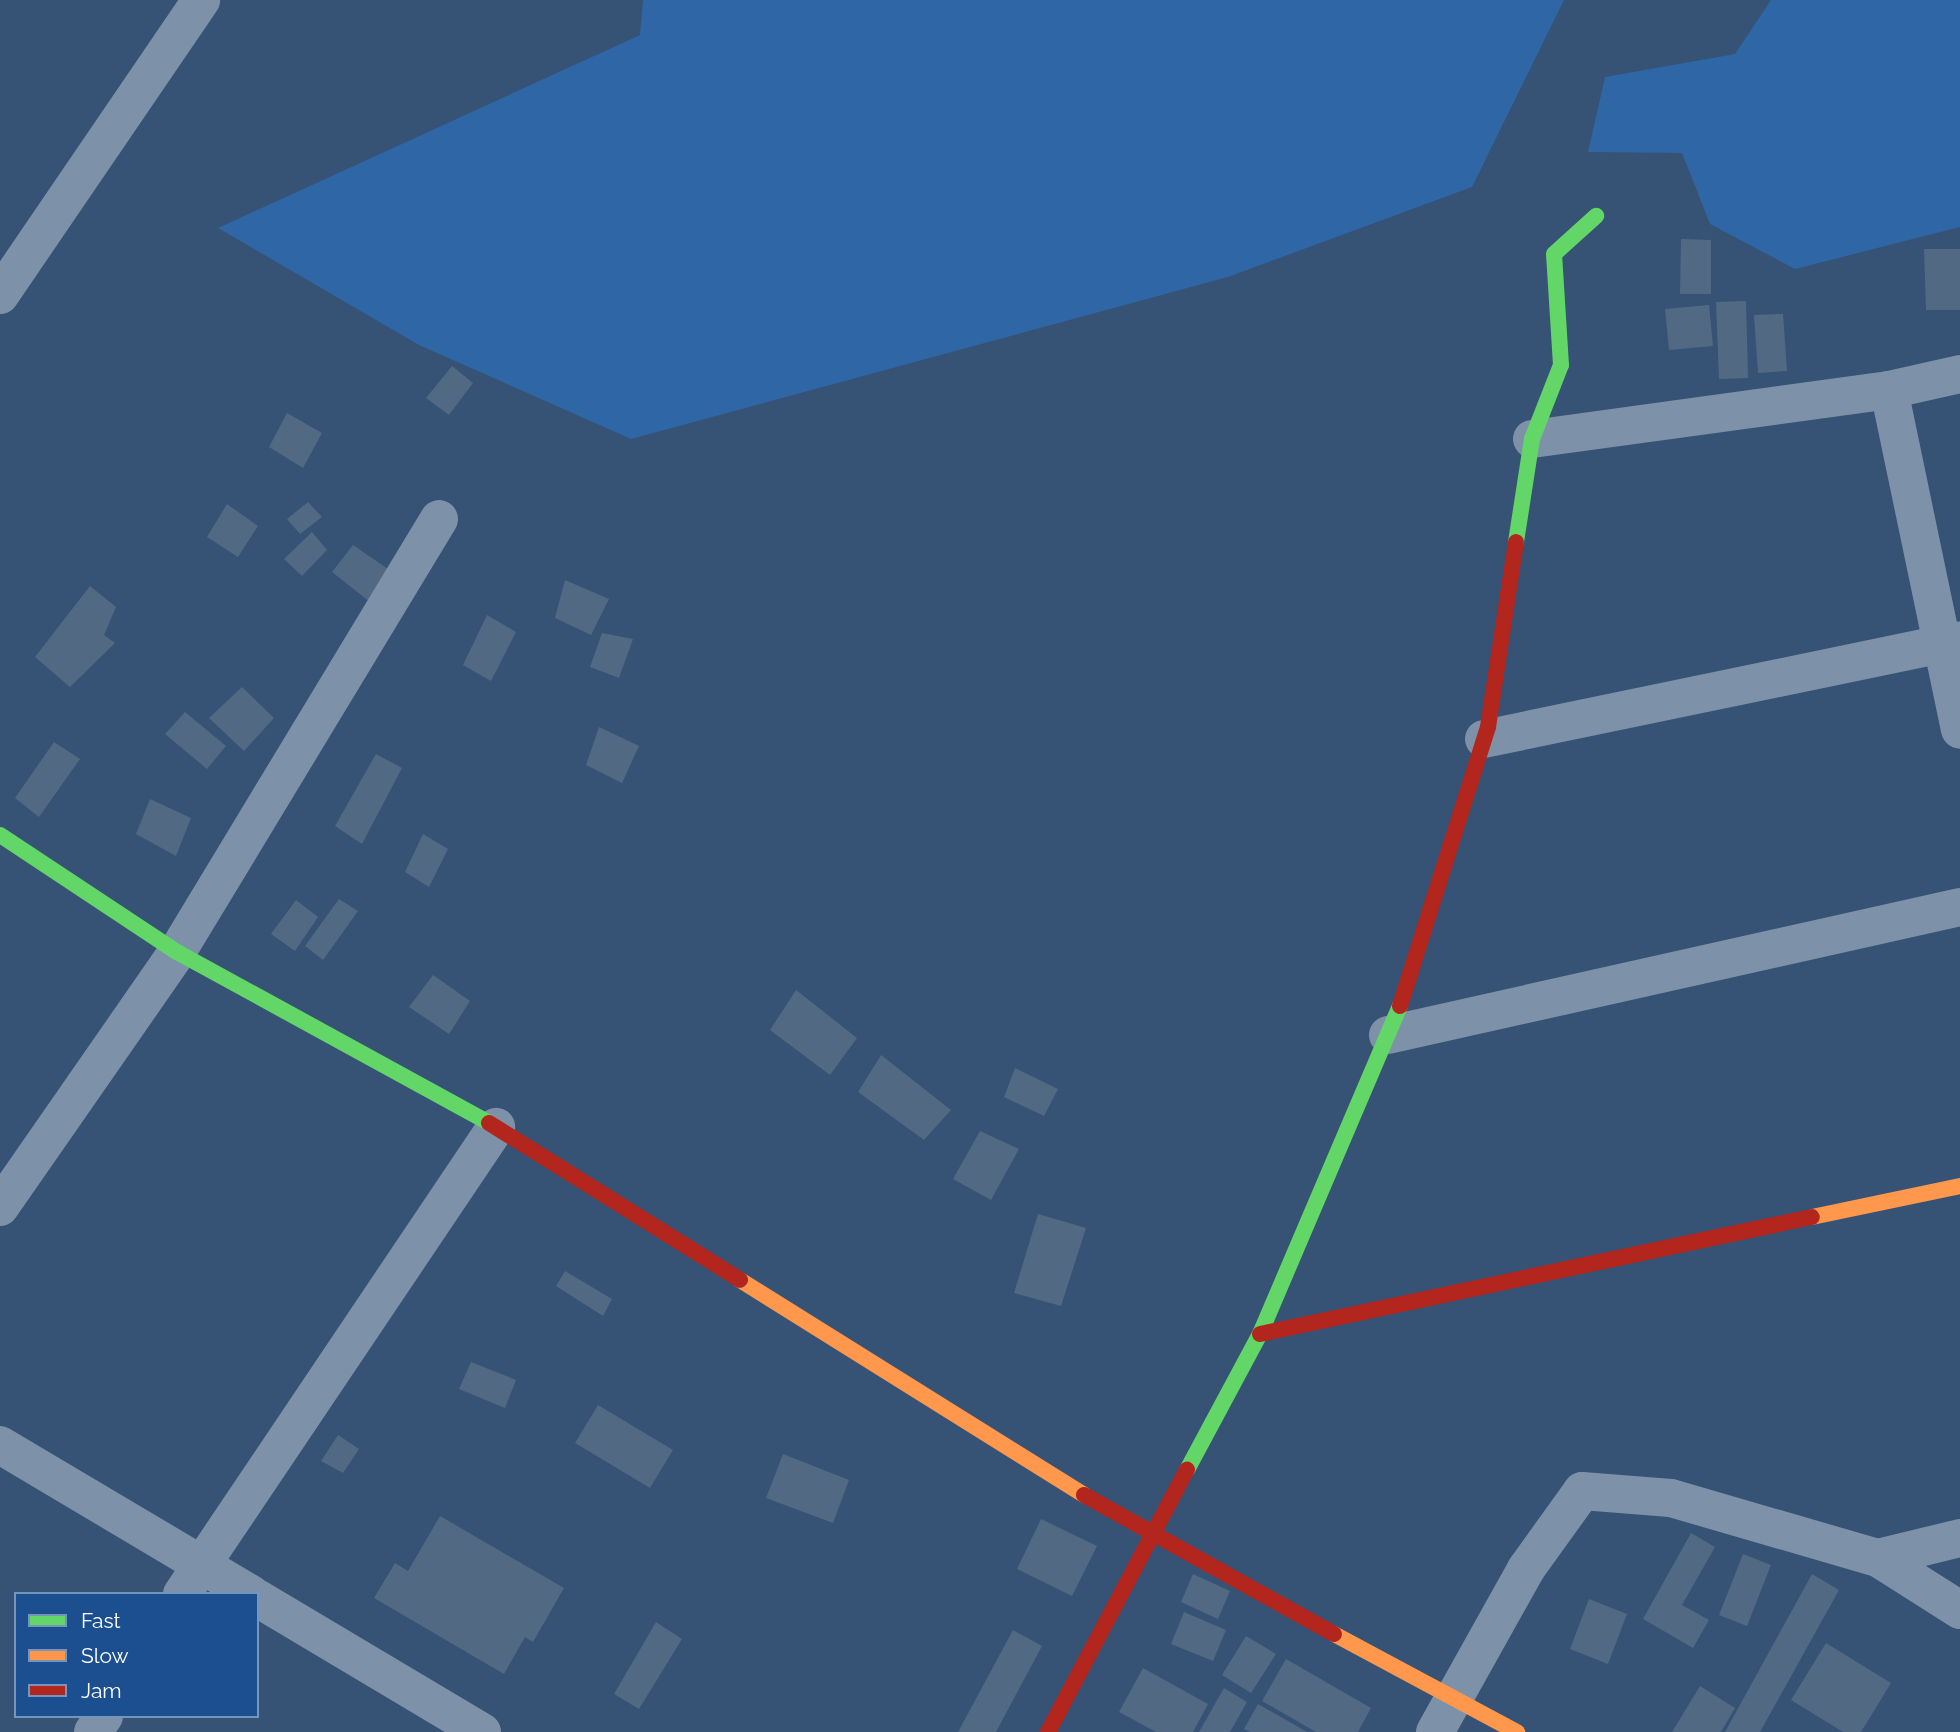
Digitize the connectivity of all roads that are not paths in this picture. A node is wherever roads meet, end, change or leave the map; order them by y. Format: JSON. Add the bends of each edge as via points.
{"nodes":[{"id":1,"x":201,"y":0,"type":"edge"},
{"id":2,"x":1596,"y":215,"type":"dead end"},
{"id":3,"x":0,"y":295,"type":"edge"},
{"id":4,"x":1960,"y":374,"type":"edge"},
{"id":5,"x":1889,"y":390,"type":"junction"},
{"id":6,"x":1532,"y":439,"type":"junction"},
{"id":7,"x":439,"y":519,"type":"dead end"},
{"id":8,"x":1950,"y":643,"type":"edge"},
{"id":9,"x":1960,"y":730,"type":"edge"},
{"id":10,"x":1484,"y":738,"type":"junction"},
{"id":11,"x":0,"y":835,"type":"edge"},
{"id":12,"x":1960,"y":907,"type":"edge"},
{"id":13,"x":177,"y":952,"type":"junction"},
{"id":14,"x":1388,"y":1035,"type":"junction"},
{"id":15,"x":496,"y":1127,"type":"junction"},
{"id":16,"x":1960,"y":1186,"type":"edge"},
{"id":17,"x":0,"y":1208,"type":"edge"},
{"id":18,"x":1260,"y":1334,"type":"junction"},
{"id":19,"x":0,"y":1445,"type":"edge"},
{"id":20,"x":1152,"y":1537,"type":"junction"},
{"id":21,"x":1960,"y":1538,"type":"edge"},
{"id":22,"x":1878,"y":1558,"type":"junction"},
{"id":23,"x":192,"y":1579,"type":"edge"},
{"id":24,"x":243,"y":1592,"type":"edge"},
{"id":25,"x":259,"y":1599,"type":"edge"},
{"id":26,"x":1960,"y":1610,"type":"edge"},
{"id":27,"x":1456,"y":1695,"type":"junction"},
{"id":28,"x":482,"y":1732,"type":"edge"},
{"id":29,"x":1048,"y":1732,"type":"edge"},
{"id":30,"x":1436,"y":1732,"type":"edge"},
{"id":31,"x":1517,"y":1732,"type":"edge"}],
"edges":[{"from":1,"to":3,"type":"street"},
{"from":2,"to":6,"type":"street","via":[[1554,254],[1561,365]]},
{"from":4,"to":5,"type":"street"},
{"from":5,"to":6,"type":"street"},
{"from":5,"to":8,"type":"street"},
{"from":6,"to":10,"type":"street"},
{"from":7,"to":13,"type":"street"},
{"from":8,"to":9,"type":"street"},
{"from":8,"to":10,"type":"street"},
{"from":10,"to":14,"type":"street"},
{"from":11,"to":13,"type":"street"},
{"from":12,"to":14,"type":"street"},
{"from":13,"to":15,"type":"street"},
{"from":13,"to":17,"type":"street"},
{"from":14,"to":18,"type":"street"},
{"from":15,"to":20,"type":"street"},
{"from":15,"to":23,"type":"street"},
{"from":16,"to":18,"type":"street"},
{"from":18,"to":20,"type":"street"},
{"from":19,"to":23,"type":"street"},
{"from":20,"to":27,"type":"street"},
{"from":20,"to":29,"type":"street"},
{"from":21,"to":22,"type":"street"},
{"from":22,"to":26,"type":"street"},
{"from":22,"to":27,"type":"street","via":[[1671,1497],[1582,1491],[1526,1569]]},
{"from":23,"to":24,"type":"street"},
{"from":25,"to":28,"type":"street"},
{"from":27,"to":30,"type":"street"},
{"from":27,"to":31,"type":"street"}]}
